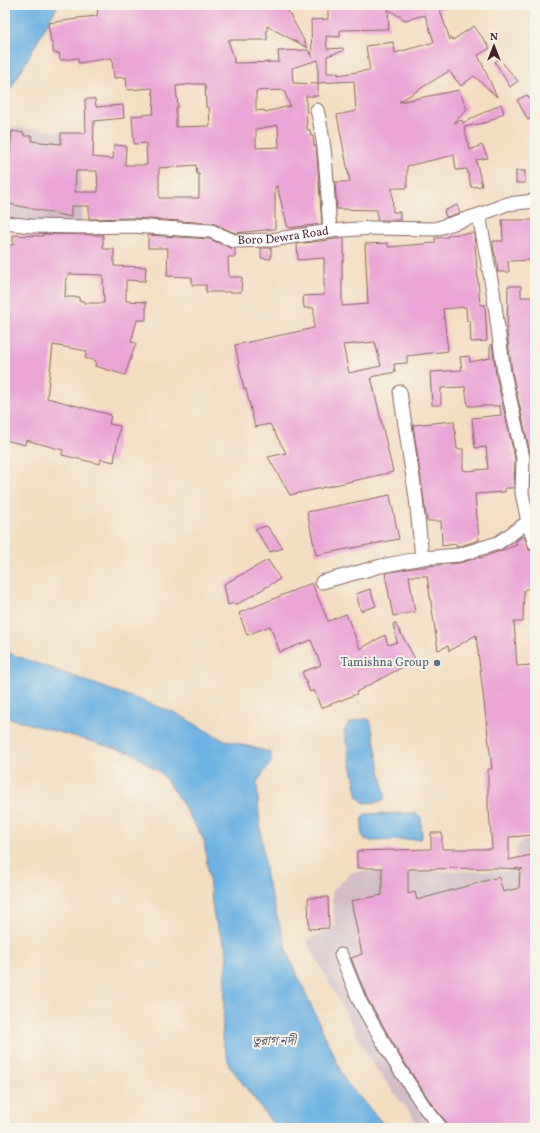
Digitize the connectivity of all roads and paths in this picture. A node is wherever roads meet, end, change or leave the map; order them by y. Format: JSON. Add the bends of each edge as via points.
{"nodes":[{"id":1,"x":317,"y":110,"type":"dead end"},
{"id":2,"x":535,"y":201,"type":"edge"},
{"id":3,"x":480,"y":215,"type":"junction"},
{"id":4,"x":5,"y":223,"type":"edge"},
{"id":5,"x":330,"y":231,"type":"junction"},
{"id":6,"x":400,"y":392,"type":"dead end"},
{"id":7,"x":531,"y":522,"type":"edge"},
{"id":8,"x":535,"y":544,"type":"edge"},
{"id":9,"x":422,"y":558,"type":"junction"},
{"id":10,"x":322,"y":582,"type":"dead end"},
{"id":11,"x":341,"y":955,"type":"dead end"},
{"id":12,"x":441,"y":1128,"type":"edge"}],
"edges":[{"from":1,"to":5,"type":"street","via":[[325,160]]},
{"from":2,"to":3,"type":"street","name":"Boro Dewra Road","via":[[507,204]]},
{"from":3,"to":5,"type":"street","name":"Boro Dewra Road","via":[[435,229],[372,228]]},
{"from":3,"to":7,"type":"street","via":[[504,373],[523,458],[522,493]]},
{"from":4,"to":5,"type":"street","name":"Boro Dewra Road","via":[[211,231],[234,241],[271,240]]},
{"from":6,"to":9,"type":"street"},
{"from":7,"to":8,"type":"street"},
{"from":7,"to":9,"type":"street","via":[[498,543],[459,554]]},
{"from":9,"to":10,"type":"street"},
{"from":11,"to":12,"type":"street","via":[[363,1009],[394,1061]]}]}
